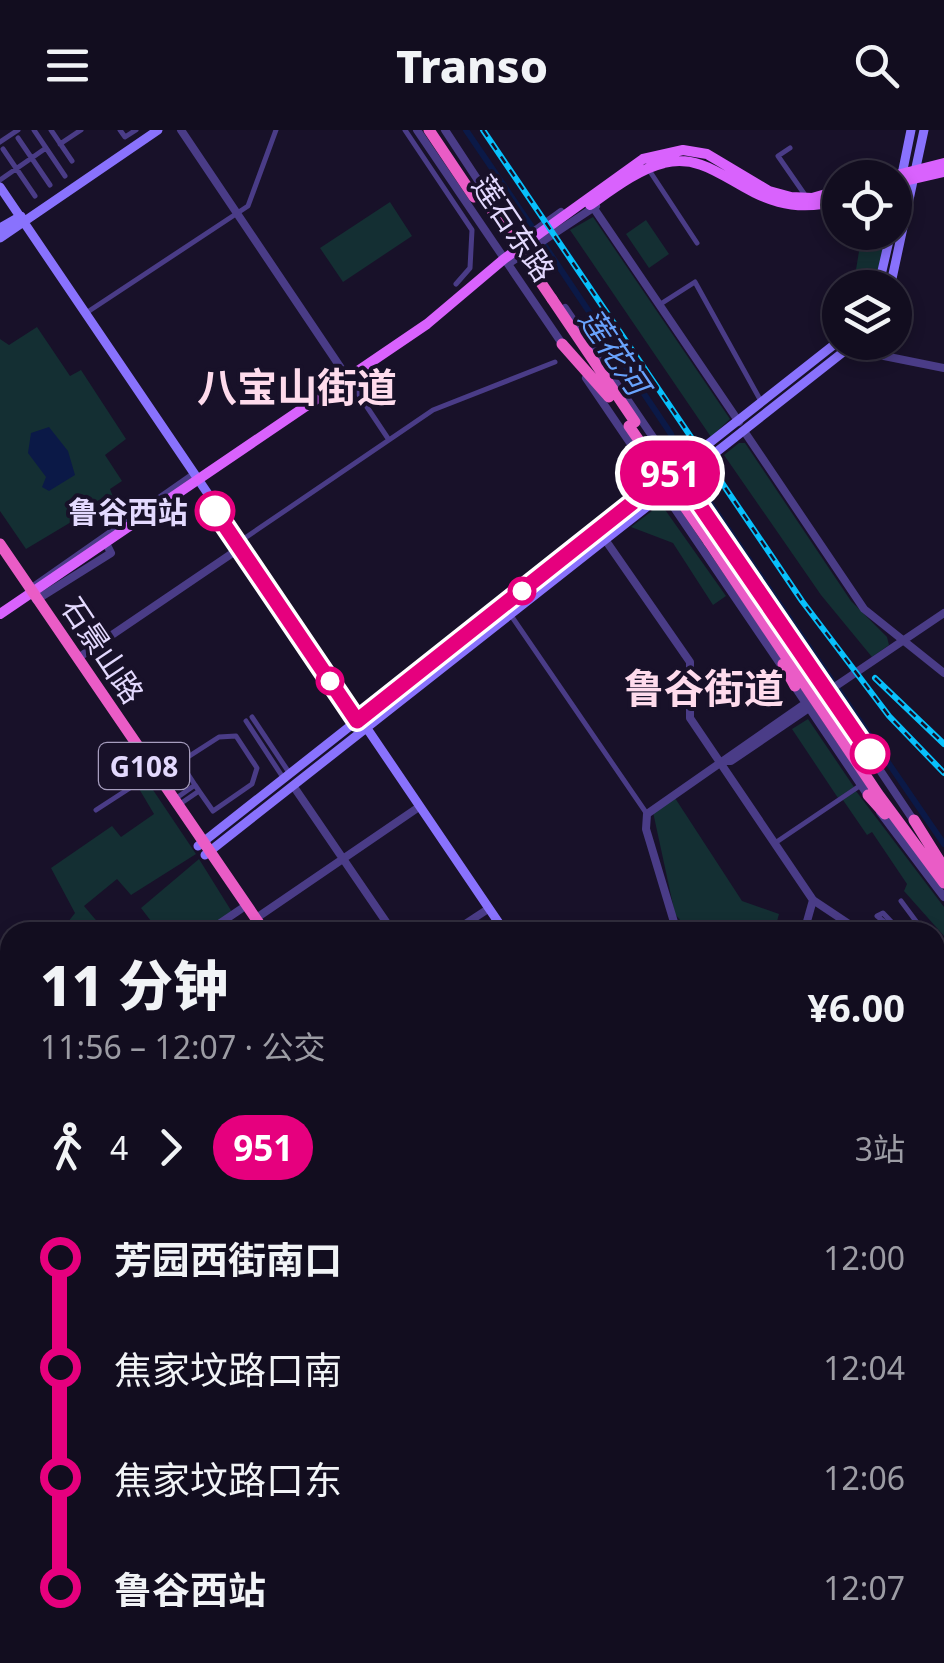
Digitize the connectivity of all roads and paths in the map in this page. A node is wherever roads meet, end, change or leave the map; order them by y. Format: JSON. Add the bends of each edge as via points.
{"nodes":[{"id":1,"x":34,"y":130,"type":"edge"},
{"id":2,"x":51,"y":130,"type":"edge"},
{"id":3,"x":81,"y":130,"type":"edge"},
{"id":4,"x":120,"y":130,"type":"edge"},
{"id":5,"x":136,"y":130,"type":"edge"},
{"id":6,"x":147,"y":130,"type":"edge"},
{"id":7,"x":158,"y":130,"type":"edge"},
{"id":8,"x":182,"y":130,"type":"edge"},
{"id":9,"x":276,"y":130,"type":"edge"},
{"id":10,"x":405,"y":130,"type":"edge"},
{"id":11,"x":417,"y":130,"type":"edge"},
{"id":12,"x":429,"y":130,"type":"edge"},
{"id":13,"x":441,"y":130,"type":"edge"},
{"id":14,"x":911,"y":130,"type":"edge"},
{"id":15,"x":924,"y":130,"type":"edge"},
{"id":16,"x":18,"y":134,"type":"edge"},
{"id":17,"x":60,"y":144,"type":"junction"},
{"id":18,"x":2,"y":146,"type":"edge"},
{"id":19,"x":46,"y":148,"type":"junction"},
{"id":20,"x":790,"y":148,"type":"dead end"},
{"id":21,"x":32,"y":158,"type":"junction"},
{"id":22,"x":72,"y":160,"type":"dead end"},
{"id":23,"x":907,"y":160,"type":"edge"},
{"id":24,"x":912,"y":160,"type":"edge"},
{"id":25,"x":944,"y":163,"type":"edge"},
{"id":26,"x":16,"y":168,"type":"junction"},
{"id":27,"x":648,"y":170,"type":"junction"},
{"id":28,"x":944,"y":172,"type":"edge"},
{"id":29,"x":912,"y":174,"type":"edge"},
{"id":30,"x":64,"y":176,"type":"dead end"},
{"id":31,"x":912,"y":176,"type":"edge"},
{"id":32,"x":50,"y":185,"type":"dead end"},
{"id":33,"x":0,"y":187,"type":"edge"},
{"id":34,"x":602,"y":193,"type":"junction"},
{"id":35,"x":477,"y":194,"type":"junction"},
{"id":36,"x":822,"y":194,"type":"edge"},
{"id":37,"x":34,"y":196,"type":"dead end"},
{"id":38,"x":806,"y":198,"type":"junction"},
{"id":39,"x":822,"y":203,"type":"edge"},
{"id":40,"x":594,"y":207,"type":"junction"},
{"id":41,"x":238,"y":213,"type":"junction"},
{"id":42,"x":19,"y":220,"type":"junction"},
{"id":43,"x":0,"y":228,"type":"edge"},
{"id":44,"x":0,"y":238,"type":"edge"},
{"id":45,"x":697,"y":243,"type":"dead end"},
{"id":46,"x":523,"y":248,"type":"junction"},
{"id":47,"x":506,"y":261,"type":"junction"},
{"id":48,"x":456,"y":284,"type":"dead end"},
{"id":49,"x":659,"y":306,"type":"junction"},
{"id":50,"x":86,"y":314,"type":"junction"},
{"id":51,"x":587,"y":340,"type":"junction"},
{"id":52,"x":562,"y":344,"type":"junction"},
{"id":53,"x":822,"y":354,"type":"edge"},
{"id":54,"x":814,"y":360,"type":"junction"},
{"id":55,"x":836,"y":360,"type":"edge"},
{"id":56,"x":904,"y":360,"type":"edge"},
{"id":57,"x":555,"y":362,"type":"dead end"},
{"id":58,"x":944,"y":368,"type":"edge"},
{"id":59,"x":823,"y":370,"type":"junction"},
{"id":60,"x":350,"y":379,"type":"junction"},
{"id":61,"x":612,"y":395,"type":"junction"},
{"id":62,"x":763,"y":404,"type":"junction"},
{"id":63,"x":742,"y":427,"type":"junction"},
{"id":64,"x":389,"y":440,"type":"junction"},
{"id":65,"x":660,"y":446,"type":"junction"},
{"id":66,"x":642,"y":459,"type":"junction"},
{"id":67,"x":678,"y":474,"type":"junction"},
{"id":68,"x":197,"y":481,"type":"junction"},
{"id":69,"x":661,"y":488,"type":"junction"},
{"id":70,"x":698,"y":503,"type":"junction"},
{"id":71,"x":680,"y":516,"type":"junction"},
{"id":72,"x":604,"y":538,"type":"junction"},
{"id":73,"x":711,"y":540,"type":"junction"},
{"id":74,"x":0,"y":544,"type":"edge"},
{"id":75,"x":240,"y":544,"type":"junction"},
{"id":76,"x":0,"y":552,"type":"edge"},
{"id":77,"x":33,"y":595,"type":"junction"},
{"id":78,"x":507,"y":609,"type":"junction"},
{"id":79,"x":0,"y":614,"type":"edge"},
{"id":80,"x":758,"y":616,"type":"junction"},
{"id":81,"x":944,"y":616,"type":"edge"},
{"id":82,"x":0,"y":622,"type":"edge"},
{"id":83,"x":904,"y":643,"type":"junction"},
{"id":84,"x":78,"y":658,"type":"junction"},
{"id":85,"x":944,"y":673,"type":"edge"},
{"id":86,"x":807,"y":676,"type":"junction"},
{"id":87,"x":794,"y":686,"type":"junction"},
{"id":88,"x":830,"y":693,"type":"junction"},
{"id":89,"x":808,"y":706,"type":"junction"},
{"id":90,"x":249,"y":719,"type":"dead end"},
{"id":91,"x":358,"y":720,"type":"junction"},
{"id":92,"x":364,"y":730,"type":"junction"},
{"id":93,"x":857,"y":737,"type":"junction"},
{"id":94,"x":263,"y":741,"type":"junction"},
{"id":95,"x":246,"y":752,"type":"junction"},
{"id":96,"x":719,"y":761,"type":"junction"},
{"id":97,"x":150,"y":775,"type":"junction"},
{"id":98,"x":287,"y":776,"type":"junction"},
{"id":99,"x":294,"y":786,"type":"junction"},
{"id":100,"x":197,"y":788,"type":"junction"},
{"id":101,"x":864,"y":790,"type":"junction"},
{"id":102,"x":176,"y":802,"type":"junction"},
{"id":103,"x":416,"y":809,"type":"junction"},
{"id":104,"x":96,"y":810,"type":"dead end"},
{"id":105,"x":647,"y":814,"type":"junction"},
{"id":106,"x":914,"y":820,"type":"junction"},
{"id":107,"x":775,"y":843,"type":"junction"},
{"id":108,"x":204,"y":849,"type":"junction"},
{"id":109,"x":921,"y":854,"type":"junction"},
{"id":110,"x":343,"y":859,"type":"junction"},
{"id":111,"x":944,"y":860,"type":"edge"},
{"id":112,"x":944,"y":869,"type":"edge"},
{"id":113,"x":944,"y":883,"type":"edge"},
{"id":114,"x":944,"y":896,"type":"edge"},
{"id":115,"x":814,"y":900,"type":"junction"},
{"id":116,"x":901,"y":902,"type":"dead end"},
{"id":117,"x":242,"y":909,"type":"junction"},
{"id":118,"x":485,"y":910,"type":"junction"},
{"id":119,"x":222,"y":922,"type":"edge"},
{"id":120,"x":251,"y":922,"type":"edge"},
{"id":121,"x":251,"y":922,"type":"edge"},
{"id":122,"x":265,"y":922,"type":"edge"},
{"id":123,"x":386,"y":922,"type":"edge"},
{"id":124,"x":467,"y":922,"type":"edge"},
{"id":125,"x":494,"y":922,"type":"edge"},
{"id":126,"x":495,"y":922,"type":"edge"},
{"id":127,"x":672,"y":922,"type":"edge"},
{"id":128,"x":807,"y":922,"type":"edge"},
{"id":129,"x":846,"y":922,"type":"edge"},
{"id":130,"x":914,"y":922,"type":"edge"}],
"edges":[{"from":1,"to":19,"type":"street"},
{"from":2,"to":17,"type":"street"},
{"from":3,"to":17,"type":"street"},
{"from":4,"to":5,"type":"street","via":[[125,137]]},
{"from":6,"to":42,"type":"main road"},
{"from":7,"to":42,"type":"main road"},
{"from":8,"to":41,"type":"street"},
{"from":9,"to":41,"type":"street","via":[[248,206]]},
{"from":10,"to":48,"type":"street","via":[[472,230],[470,268]]},
{"from":11,"to":47,"type":"street","name":"莲石东路"},
{"from":12,"to":35,"type":"highway","name":"莲石东路"},
{"from":13,"to":35,"type":"highway","name":"莲石东路"},
{"from":13,"to":46,"type":"street","name":"莲石东路"},
{"from":14,"to":23,"type":"main road"},
{"from":15,"to":24,"type":"main road"},
{"from":16,"to":18,"type":"street"},
{"from":16,"to":21,"type":"street"},
{"from":17,"to":22,"type":"street"},
{"from":18,"to":26,"type":"street"},
{"from":19,"to":21,"type":"street"},
{"from":19,"to":30,"type":"street"},
{"from":20,"to":38,"type":"street","via":[[778,156]]},
{"from":21,"to":26,"type":"street"},
{"from":21,"to":32,"type":"street"},
{"from":25,"to":29,"type":"main road"},
{"from":26,"to":33,"type":"street"},
{"from":26,"to":37,"type":"street"},
{"from":27,"to":34,"type":"main road"},
{"from":27,"to":39,"type":"main road","via":[[674,161],[707,166],[772,204]]},
{"from":27,"to":45,"type":"street"},
{"from":28,"to":31,"type":"main road"},
{"from":33,"to":42,"type":"main road"},
{"from":34,"to":38,"type":"main road","via":[[643,160],[683,150],[708,154],[769,190]]},
{"from":34,"to":40,"type":"street"},
{"from":34,"to":46,"type":"main road"},
{"from":35,"to":61,"type":"highway","name":"莲石东路","bridge":true},
{"from":36,"to":38,"type":"main road"},
{"from":40,"to":46,"type":"street"},
{"from":40,"to":49,"type":"street"},
{"from":41,"to":50,"type":"street"},
{"from":41,"to":60,"type":"street"},
{"from":42,"to":43,"type":"main road"},
{"from":42,"to":44,"type":"main road"},
{"from":42,"to":50,"type":"main road"},
{"from":42,"to":68,"type":"main road"},
{"from":46,"to":47,"type":"main road"},
{"from":46,"to":51,"type":"street","name":"莲石东路"},
{"from":47,"to":52,"type":"street","name":"莲石东路"},
{"from":47,"to":60,"type":"main road","via":[[430,329]]},
{"from":49,"to":62,"type":"street","via":[[695,282]]},
{"from":49,"to":63,"type":"street"},
{"from":50,"to":68,"type":"main road"},
{"from":51,"to":61,"type":"highway"},
{"from":51,"to":65,"type":"street","name":"莲石东路"},
{"from":52,"to":61,"type":"highway"},
{"from":52,"to":66,"type":"street","name":"莲石东路"},
{"from":53,"to":54,"type":"main road"},
{"from":54,"to":59,"type":"main road"},
{"from":54,"to":62,"type":"main road"},
{"from":55,"to":59,"type":"main road"},
{"from":56,"to":58,"type":"street"},
{"from":57,"to":64,"type":"street","via":[[433,410]]},
{"from":59,"to":63,"type":"main road"},
{"from":60,"to":64,"type":"street"},
{"from":60,"to":68,"type":"main road"},
{"from":61,"to":73,"type":"highway","name":"莲石东路","bridge":true},
{"from":62,"to":63,"type":"main road"},
{"from":63,"to":67,"type":"main road"},
{"from":63,"to":83,"type":"street","via":[[864,609]]},
{"from":64,"to":75,"type":"street"},
{"from":65,"to":66,"type":"street"},
{"from":65,"to":67,"type":"street","name":"莲石东路"},
{"from":66,"to":69,"type":"street","name":"莲石东路"},
{"from":67,"to":69,"type":"main road"},
{"from":67,"to":70,"type":"street","name":"莲石东路"},
{"from":68,"to":75,"type":"main road"},
{"from":68,"to":77,"type":"main road"},
{"from":68,"to":77,"type":"main road","via":[[110,550]]},
{"from":69,"to":71,"type":"street","name":"莲石东路"},
{"from":69,"to":72,"type":"main road"},
{"from":69,"to":78,"type":"main road"},
{"from":70,"to":71,"type":"street"},
{"from":70,"to":88,"type":"street","name":"莲石东路"},
{"from":71,"to":87,"type":"street","name":"莲石东路"},
{"from":72,"to":78,"type":"main road"},
{"from":72,"to":96,"type":"street","via":[[690,662],[690,718]]},
{"from":73,"to":80,"type":"highway"},
{"from":73,"to":86,"type":"highway"},
{"from":74,"to":77,"type":"highway","name":"石景山路","number":"G108"},
{"from":75,"to":84,"type":"street"},
{"from":75,"to":91,"type":"main road"},
{"from":76,"to":77,"type":"highway","name":"石景山路","number":"G108"},
{"from":77,"to":79,"type":"main road"},
{"from":77,"to":82,"type":"main road"},
{"from":77,"to":84,"type":"highway","name":"石景山路","number":"G108"},
{"from":77,"to":97,"type":"highway","name":"石景山路","number":"G108"},
{"from":78,"to":91,"type":"main road"},
{"from":78,"to":92,"type":"main road"},
{"from":78,"to":105,"type":"street"},
{"from":80,"to":87,"type":"highway"},
{"from":80,"to":109,"type":"highway"},
{"from":81,"to":83,"type":"street"},
{"from":83,"to":85,"type":"street"},
{"from":83,"to":88,"type":"street"},
{"from":84,"to":102,"type":"highway","name":"石景山路","number":"G108"},
{"from":86,"to":93,"type":"highway"},
{"from":86,"to":112,"type":"highway"},
{"from":87,"to":89,"type":"street","name":"莲石东路"},
{"from":88,"to":93,"type":"street","name":"莲石东路"},
{"from":89,"to":96,"type":"street"},
{"from":89,"to":101,"type":"street","name":"莲石东路"},
{"from":90,"to":94,"type":"street"},
{"from":91,"to":92,"type":"main road"},
{"from":91,"to":98,"type":"main road"},
{"from":92,"to":99,"type":"main road"},
{"from":92,"to":103,"type":"main road"},
{"from":92,"to":126,"type":"main road"},
{"from":93,"to":106,"type":"street","name":"莲石东路"},
{"from":94,"to":95,"type":"street"},
{"from":94,"to":98,"type":"street"},
{"from":95,"to":100,"type":"street","via":[[256,768],[252,784],[212,811]]},
{"from":95,"to":100,"type":"street","via":[[236,736],[219,737],[180,762]]},
{"from":96,"to":105,"type":"street"},
{"from":96,"to":107,"type":"street"},
{"from":97,"to":104,"type":"street"},
{"from":97,"to":108,"type":"highway","name":"石景山路","number":"G108"},
{"from":98,"to":108,"type":"main road"},
{"from":99,"to":108,"type":"main road"},
{"from":99,"to":110,"type":"street"},
{"from":100,"to":102,"type":"street"},
{"from":101,"to":107,"type":"street"},
{"from":101,"to":109,"type":"highway"},
{"from":101,"to":114,"type":"street","name":"莲石东路"},
{"from":102,"to":108,"type":"highway","name":"石景山路","number":"G108"},
{"from":103,"to":110,"type":"street"},
{"from":103,"to":118,"type":"main road"},
{"from":105,"to":127,"type":"street"},
{"from":106,"to":111,"type":"street","name":"莲石东路"},
{"from":106,"to":112,"type":"highway"},
{"from":107,"to":115,"type":"street"},
{"from":108,"to":117,"type":"highway","name":"石景山路","number":"G108"},
{"from":108,"to":120,"type":"highway","name":"石景山路","number":"G108"},
{"from":109,"to":113,"type":"highway"},
{"from":110,"to":122,"type":"street"},
{"from":110,"to":123,"type":"street"},
{"from":115,"to":128,"type":"street"},
{"from":115,"to":129,"type":"street"},
{"from":116,"to":130,"type":"street"},
{"from":117,"to":119,"type":"street"},
{"from":117,"to":121,"type":"highway","name":"石景山路","number":"G108"},
{"from":118,"to":124,"type":"street"},
{"from":118,"to":125,"type":"main road"}]}
